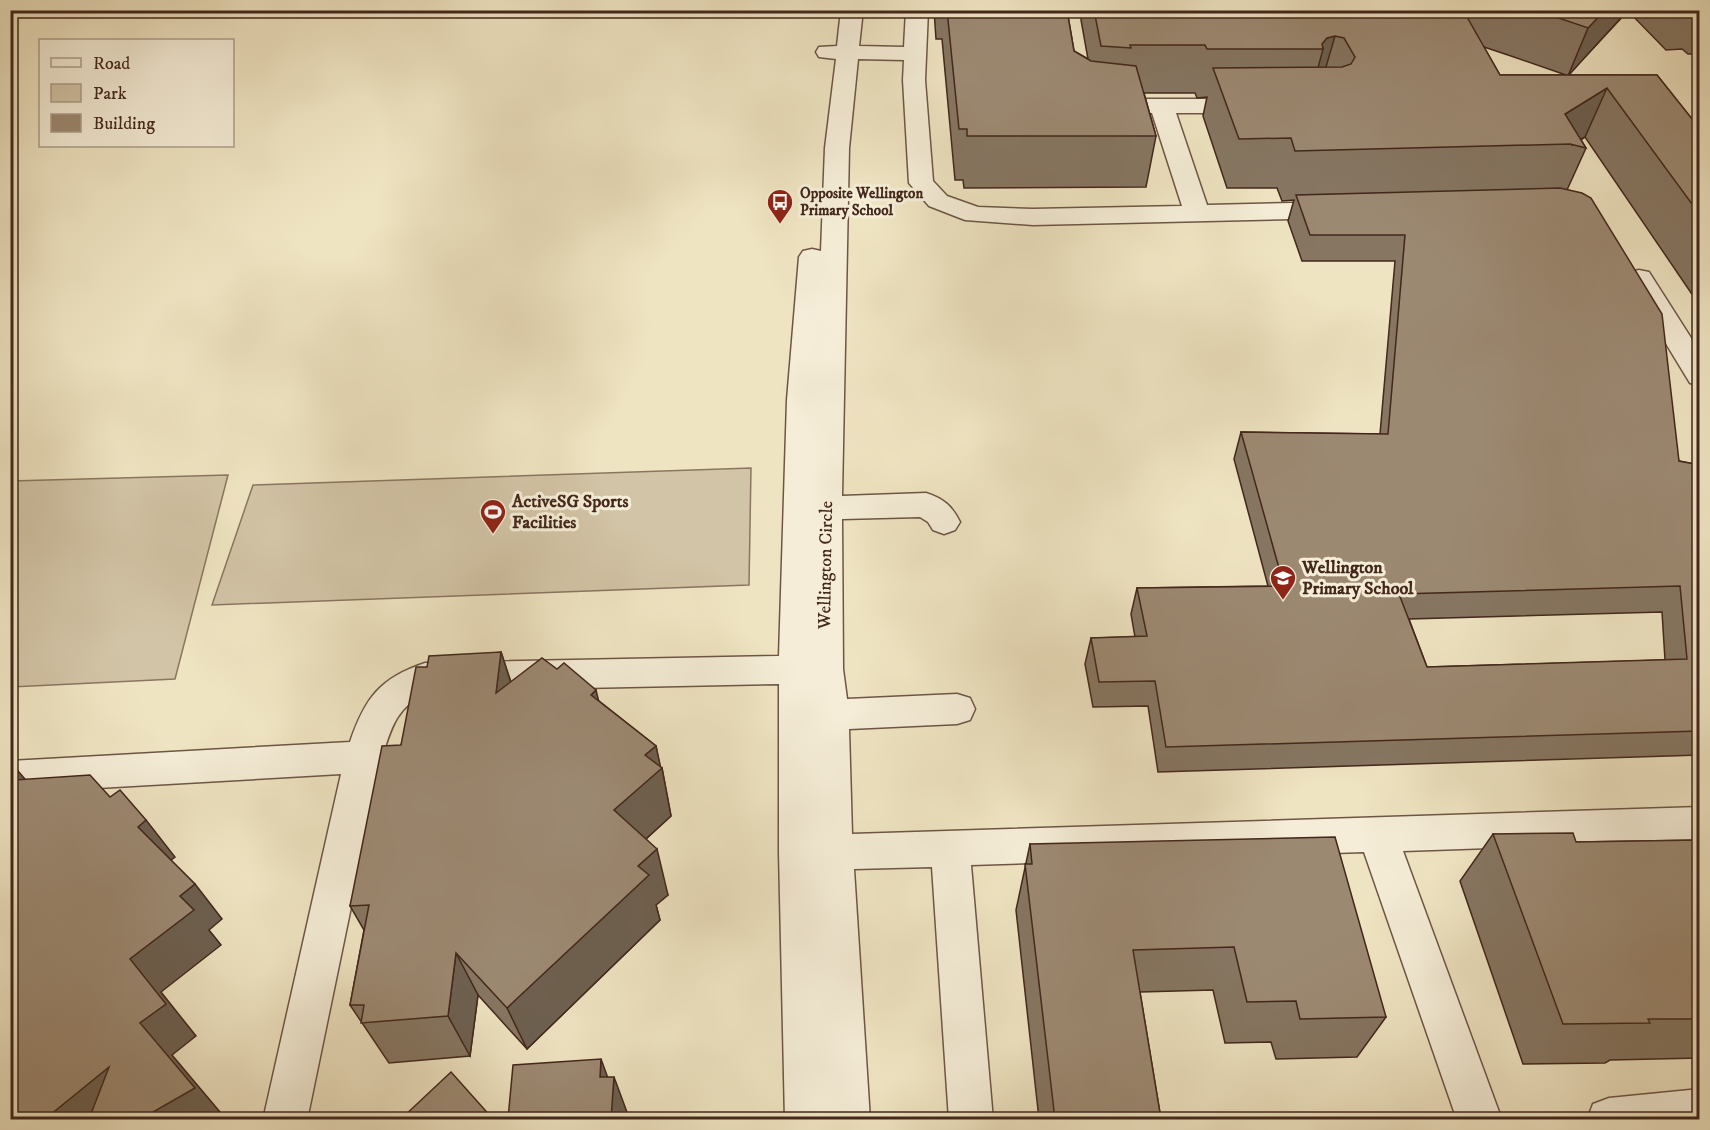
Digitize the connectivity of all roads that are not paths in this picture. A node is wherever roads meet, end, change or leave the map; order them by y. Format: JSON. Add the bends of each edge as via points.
{"nodes":[{"id":1,"x":917,"y":10,"type":"edge"},
{"id":2,"x":841,"y":17,"type":"edge"},
{"id":3,"x":837,"y":52,"type":"junction"},
{"id":4,"x":914,"y":54,"type":"junction"},
{"id":5,"x":1081,"y":99,"type":"edge"},
{"id":6,"x":1267,"y":106,"type":"edge"},
{"id":7,"x":1162,"y":107,"type":"junction"},
{"id":8,"x":1356,"y":209,"type":"edge"},
{"id":9,"x":1197,"y":214,"type":"junction"},
{"id":10,"x":1626,"y":256,"type":"edge"},
{"id":11,"x":1700,"y":376,"type":"edge"},
{"id":12,"x":826,"y":508,"type":"junction"},
{"id":13,"x":944,"y":522,"type":"dead end"},
{"id":14,"x":810,"y":669,"type":"junction"},
{"id":15,"x":957,"y":710,"type":"dead end"},
{"id":16,"x":831,"y":715,"type":"junction"},
{"id":17,"x":363,"y":757,"type":"junction"},
{"id":18,"x":10,"y":777,"type":"edge"},
{"id":19,"x":1700,"y":824,"type":"edge"},
{"id":20,"x":1377,"y":833,"type":"junction"},
{"id":21,"x":950,"y":849,"type":"junction"},
{"id":22,"x":816,"y":853,"type":"junction"},
{"id":23,"x":1700,"y":1111,"type":"edge"},
{"id":24,"x":285,"y":1119,"type":"edge"},
{"id":25,"x":807,"y":1119,"type":"edge"},
{"id":26,"x":848,"y":1119,"type":"edge"},
{"id":27,"x":971,"y":1119,"type":"edge"},
{"id":28,"x":1480,"y":1119,"type":"edge"},
{"id":29,"x":1609,"y":1119,"type":"edge"}],
"edges":[{"from":1,"to":4,"type":"street"},
{"from":2,"to":3,"type":"street","name":"Wellington Circle"},
{"from":3,"to":4,"type":"street"},
{"from":3,"to":12,"type":"street","name":"Wellington Circle"},
{"from":3,"to":14,"type":"street","name":"Wellington Circle","via":[[817,148],[802,400]]},
{"from":4,"to":9,"type":"street","via":[[921,183],[938,201],[974,215]]},
{"from":5,"to":7,"type":"street","via":[[1106,106]]},
{"from":6,"to":7,"type":"street"},
{"from":7,"to":9,"type":"street"},
{"from":8,"to":9,"type":"street"},
{"from":10,"to":11,"type":"street"},
{"from":12,"to":13,"type":"street","via":[[926,505],[940,514]]},
{"from":12,"to":14,"type":"street","name":"Wellington Circle"},
{"from":14,"to":16,"type":"street","name":"Wellington Circle"},
{"from":14,"to":17,"type":"street","via":[[425,677],[404,686],[384,702]]},
{"from":14,"to":22,"type":"street","name":"Wellington Circle","via":[[799,717]]},
{"from":15,"to":16,"type":"street"},
{"from":16,"to":22,"type":"street","name":"Wellington Circle"},
{"from":17,"to":18,"type":"street"},
{"from":17,"to":24,"type":"street"},
{"from":19,"to":20,"type":"street"},
{"from":20,"to":21,"type":"street"},
{"from":20,"to":28,"type":"street"},
{"from":21,"to":22,"type":"street"},
{"from":21,"to":27,"type":"street"},
{"from":22,"to":25,"type":"street","name":"Wellington Circle"},
{"from":22,"to":26,"type":"street","name":"Wellington Circle"},
{"from":23,"to":29,"type":"street"}]}
